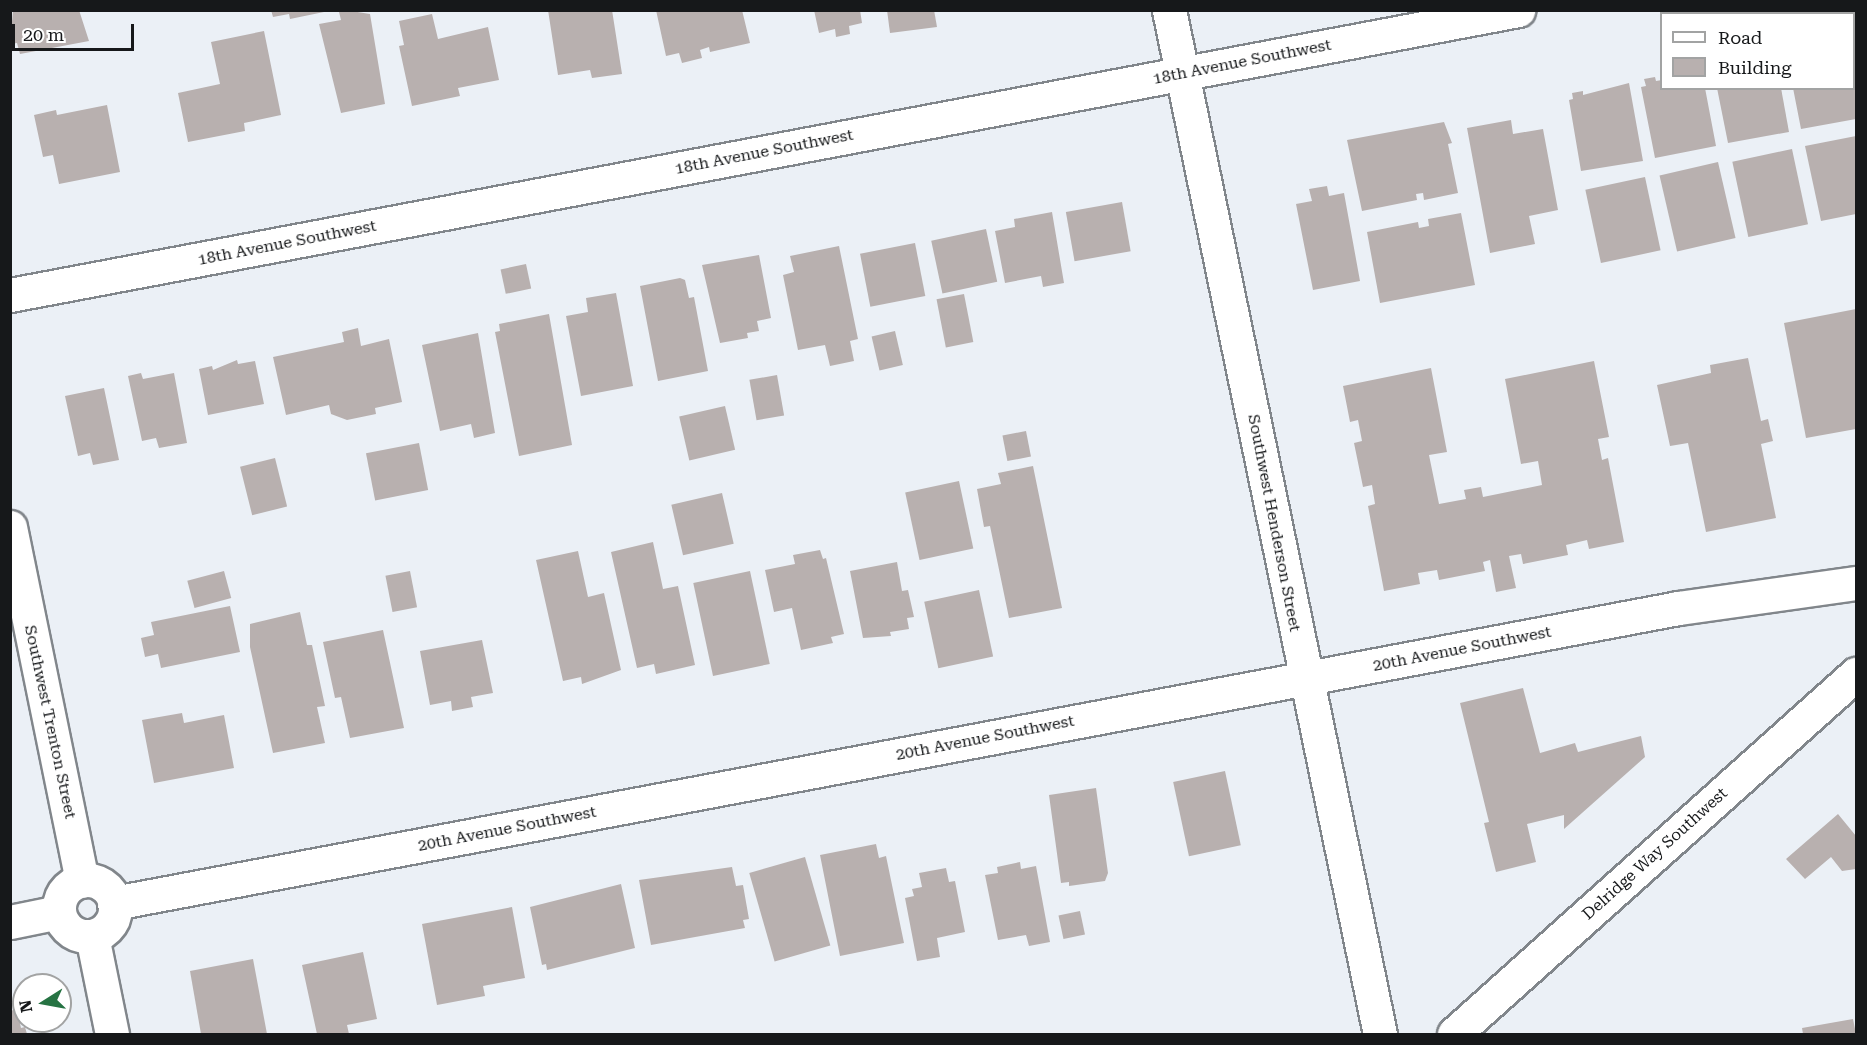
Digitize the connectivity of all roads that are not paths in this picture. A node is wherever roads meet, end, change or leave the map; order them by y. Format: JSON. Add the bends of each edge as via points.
{"nodes":[{"id":1,"x":1169,"y":10,"type":"edge"},
{"id":2,"x":1518,"y":10,"type":"edge"},
{"id":3,"x":1182,"y":73,"type":"junction"},
{"id":4,"x":10,"y":296,"type":"edge"},
{"id":5,"x":10,"y":527,"type":"edge"},
{"id":6,"x":1857,"y":583,"type":"edge"},
{"id":7,"x":1857,"y":674,"type":"edge"},
{"id":8,"x":1305,"y":678,"type":"junction"},
{"id":9,"x":82,"y":881,"type":"junction"},
{"id":10,"x":114,"y":903,"type":"junction"},
{"id":11,"x":59,"y":912,"type":"junction"},
{"id":12,"x":10,"y":922,"type":"edge"},
{"id":13,"x":92,"y":936,"type":"junction"},
{"id":14,"x":112,"y":1035,"type":"edge"},
{"id":15,"x":1380,"y":1035,"type":"edge"},
{"id":16,"x":1454,"y":1035,"type":"edge"}],
"edges":[{"from":1,"to":3,"type":"street","name":"Southwest Henderson Street"},
{"from":2,"to":3,"type":"street","name":"18th Avenue Southwest"},
{"from":3,"to":4,"type":"street","name":"18th Avenue Southwest"},
{"from":3,"to":8,"type":"street","name":"Southwest Henderson Street"},
{"from":5,"to":9,"type":"street","name":"Southwest Trenton Street"},
{"from":6,"to":8,"type":"street","name":"20th Avenue Southwest","via":[[1678,608]]},
{"from":7,"to":16,"type":"street","name":"Delridge Way Southwest"},
{"from":8,"to":10,"type":"street","name":"20th Avenue Southwest"},
{"from":8,"to":15,"type":"street","name":"Southwest Henderson Street"},
{"from":9,"to":10,"type":"street","via":[[102,885]]},
{"from":9,"to":11,"type":"street","via":[[63,894]]},
{"from":10,"to":13,"type":"street","via":[[108,927]]},
{"from":11,"to":12,"type":"street"},
{"from":11,"to":13,"type":"street","via":[[72,932]]},
{"from":13,"to":14,"type":"street"}]}
